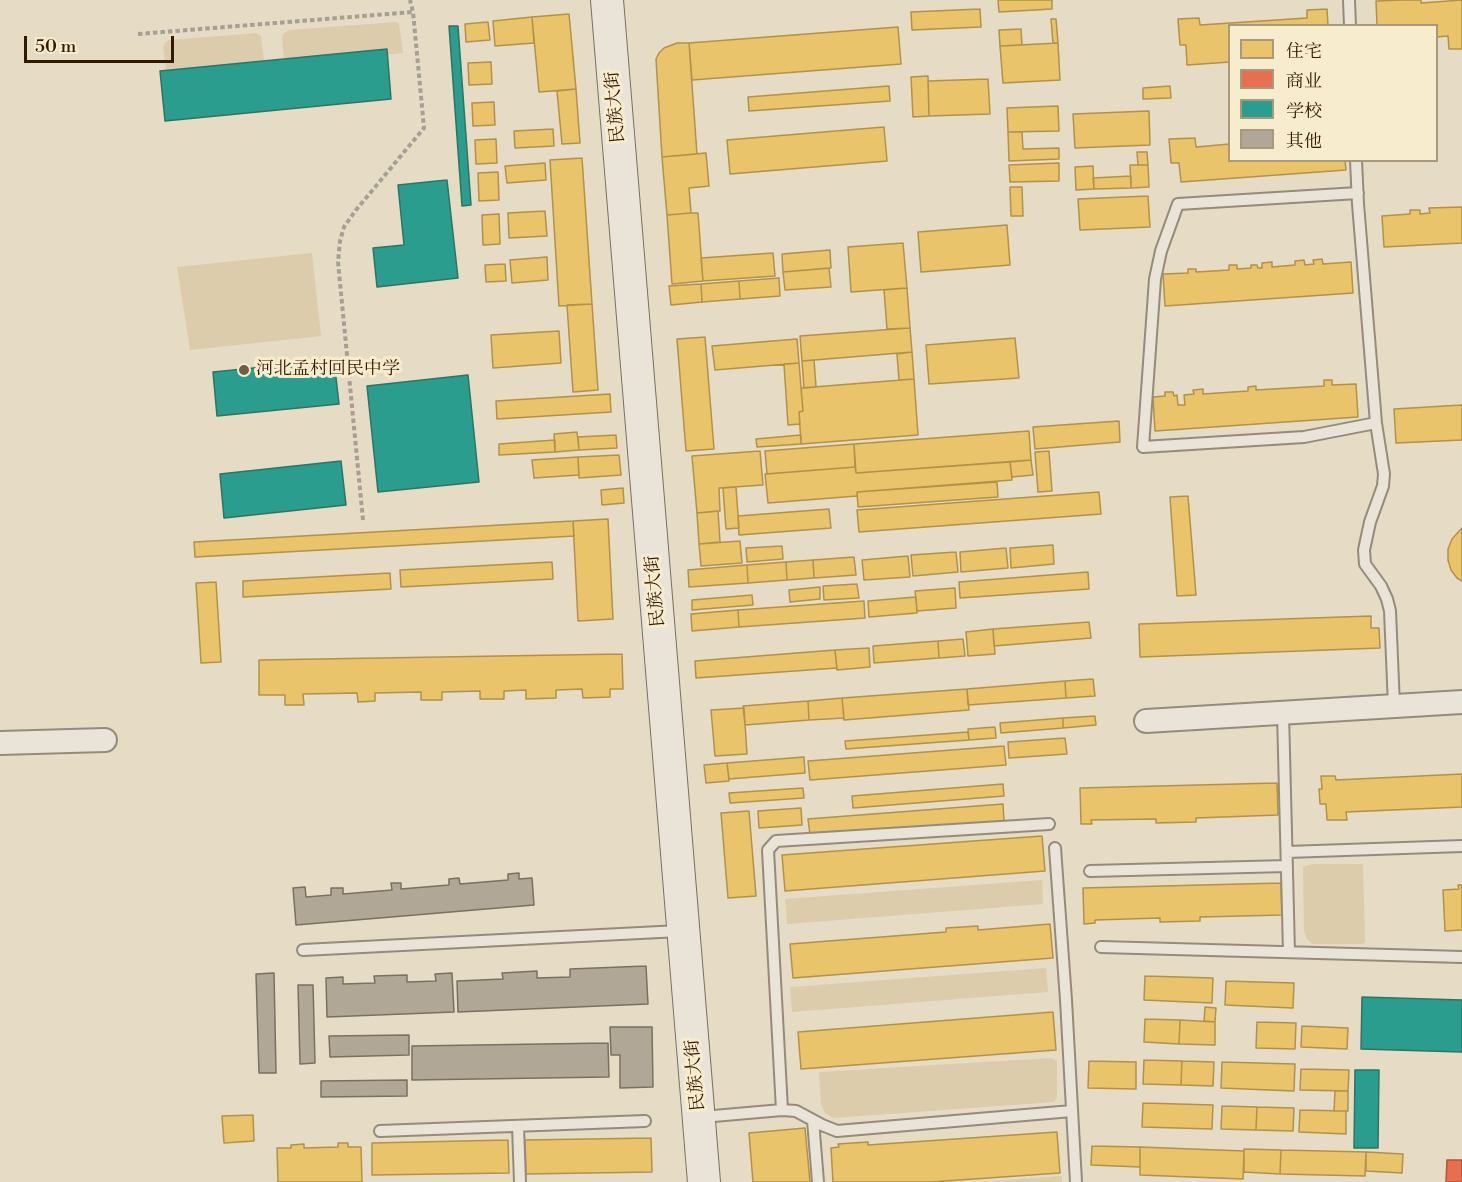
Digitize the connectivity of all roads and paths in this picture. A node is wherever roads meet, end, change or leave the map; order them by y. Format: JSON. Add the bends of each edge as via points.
{"nodes":[{"id":1,"x":410,"y":0,"type":"edge"},
{"id":2,"x":608,"y":0,"type":"edge"},
{"id":3,"x":1349,"y":0,"type":"edge"},
{"id":4,"x":413,"y":12,"type":"junction"},
{"id":5,"x":1350,"y":24,"type":"edge"},
{"id":6,"x":138,"y":34,"type":"dead end"},
{"id":7,"x":1356,"y":162,"type":"edge"},
{"id":8,"x":1358,"y":193,"type":"junction"},
{"id":9,"x":1376,"y":423,"type":"junction"},
{"id":10,"x":363,"y":520,"type":"dead end"},
{"id":11,"x":1462,"y":702,"type":"edge"},
{"id":12,"x":1394,"y":706,"type":"junction"},
{"id":13,"x":1283,"y":713,"type":"junction"},
{"id":14,"x":1146,"y":721,"type":"dead end"},
{"id":15,"x":105,"y":740,"type":"dead end"},
{"id":16,"x":0,"y":743,"type":"edge"},
{"id":17,"x":1049,"y":824,"type":"dead end"},
{"id":18,"x":1462,"y":846,"type":"edge"},
{"id":19,"x":1055,"y":848,"type":"dead end"},
{"id":20,"x":1287,"y":852,"type":"junction"},
{"id":21,"x":1287,"y":866,"type":"junction"},
{"id":22,"x":1090,"y":871,"type":"dead end"},
{"id":23,"x":684,"y":931,"type":"junction"},
{"id":24,"x":1101,"y":947,"type":"dead end"},
{"id":25,"x":303,"y":950,"type":"dead end"},
{"id":26,"x":1289,"y":952,"type":"junction"},
{"id":27,"x":1462,"y":957,"type":"edge"},
{"id":28,"x":782,"y":1110,"type":"junction"},
{"id":29,"x":1072,"y":1111,"type":"junction"},
{"id":30,"x":699,"y":1118,"type":"junction"},
{"id":31,"x":813,"y":1120,"type":"junction"},
{"id":32,"x":645,"y":1121,"type":"dead end"},
{"id":33,"x":518,"y":1126,"type":"junction"},
{"id":34,"x":381,"y":1131,"type":"dead end"},
{"id":35,"x":520,"y":1182,"type":"edge"},
{"id":36,"x":704,"y":1182,"type":"edge"},
{"id":37,"x":818,"y":1182,"type":"edge"},
{"id":38,"x":1076,"y":1182,"type":"edge"}],
"edges":[{"from":1,"to":4,"type":"path"},
{"from":2,"to":23,"type":"main road","name":"民族大街"},
{"from":3,"to":5,"type":"lane"},
{"from":4,"to":6,"type":"path"},
{"from":4,"to":10,"type":"path","via":[[424,128],[356,210],[340,241],[338,262]]},
{"from":7,"to":8,"type":"lane"},
{"from":8,"to":9,"type":"lane"},
{"from":8,"to":9,"type":"lane","via":[[1178,204],[1155,279],[1143,447],[1304,437]]},
{"from":9,"to":12,"type":"lane","via":[[1383,486],[1364,550],[1365,564],[1381,586],[1390,611]]},
{"from":11,"to":12,"type":"street"},
{"from":12,"to":13,"type":"street"},
{"from":13,"to":14,"type":"street"},
{"from":13,"to":20,"type":"lane"},
{"from":15,"to":16,"type":"street"},
{"from":17,"to":28,"type":"lane","via":[[776,841],[768,850]]},
{"from":18,"to":20,"type":"lane"},
{"from":19,"to":29,"type":"lane"},
{"from":20,"to":21,"type":"lane"},
{"from":21,"to":22,"type":"lane"},
{"from":21,"to":26,"type":"lane"},
{"from":23,"to":25,"type":"lane"},
{"from":23,"to":30,"type":"main road","name":"民族大街"},
{"from":24,"to":26,"type":"lane"},
{"from":26,"to":27,"type":"lane"},
{"from":28,"to":30,"type":"lane"},
{"from":28,"to":31,"type":"lane","via":[[796,1111]]},
{"from":29,"to":31,"type":"lane","via":[[837,1131]]},
{"from":29,"to":38,"type":"lane"},
{"from":30,"to":36,"type":"main road","name":"民族大街"},
{"from":31,"to":37,"type":"lane"},
{"from":32,"to":33,"type":"lane"},
{"from":33,"to":34,"type":"lane"},
{"from":33,"to":35,"type":"lane"}]}
